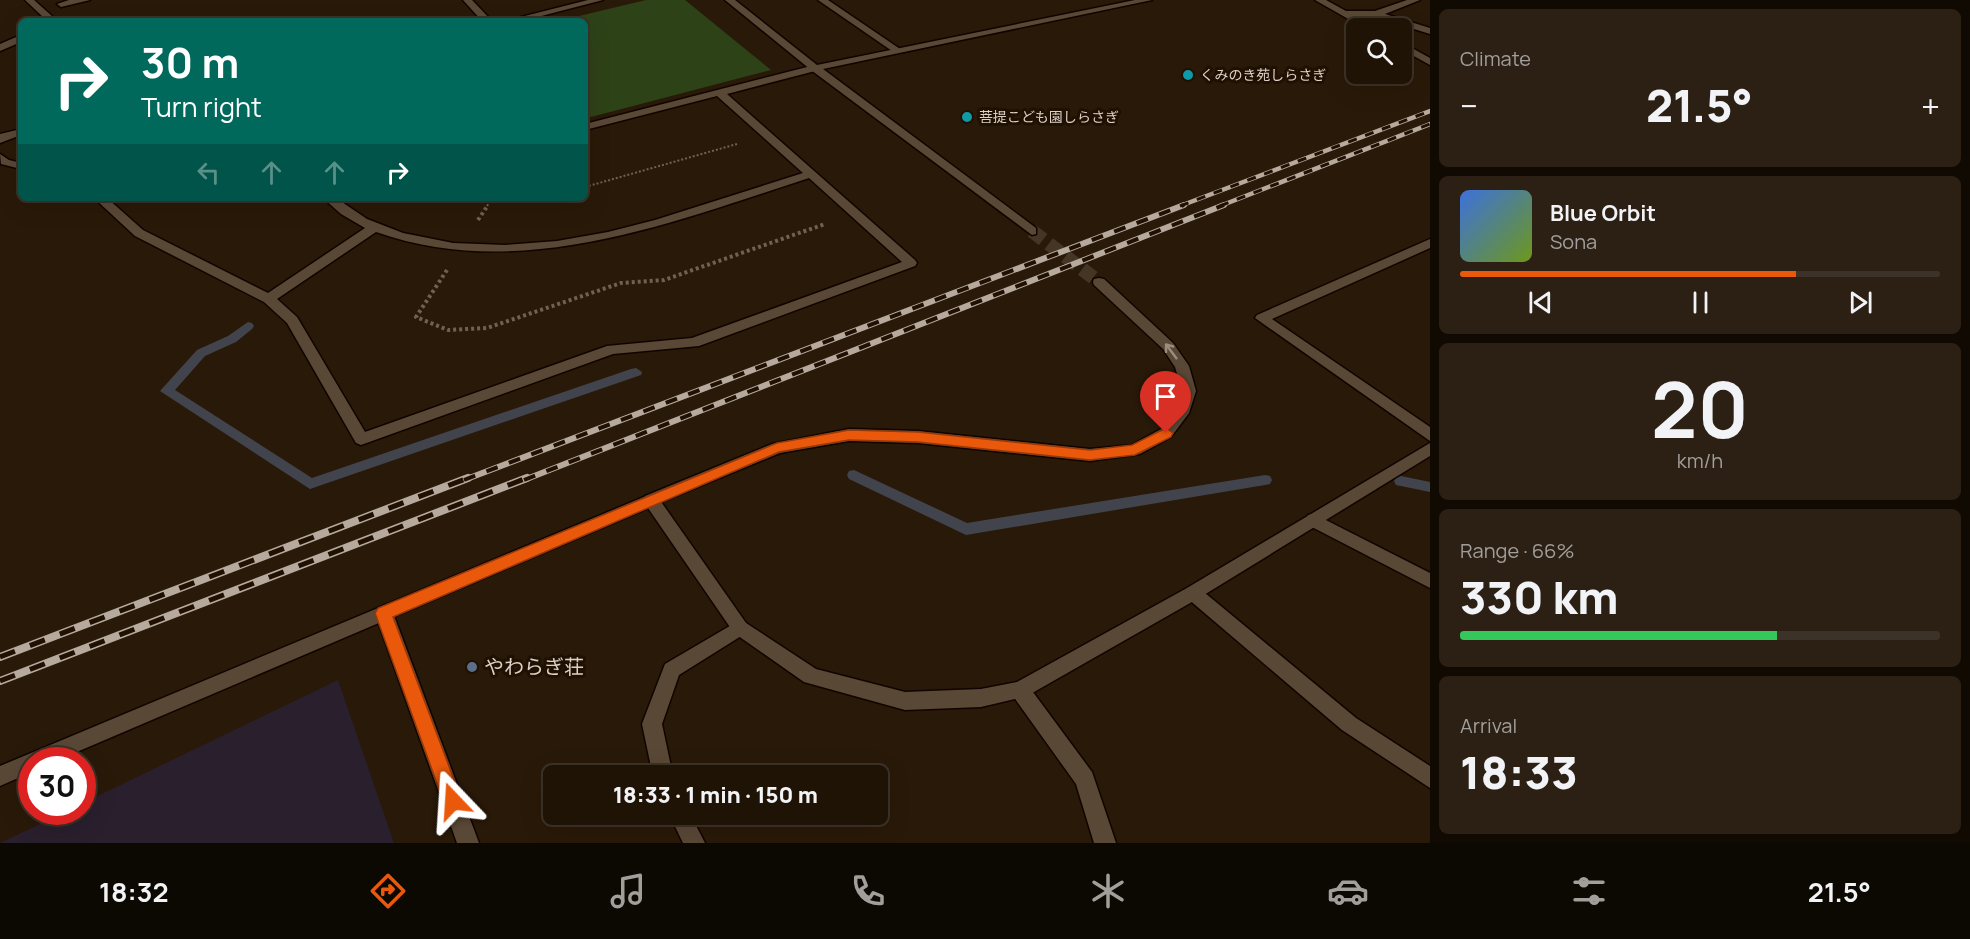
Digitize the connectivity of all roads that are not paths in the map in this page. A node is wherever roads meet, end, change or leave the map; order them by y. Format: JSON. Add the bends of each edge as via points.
{"nodes":[{"id":1,"x":29,"y":0,"type":"edge"},
{"id":2,"x":86,"y":0,"type":"edge"},
{"id":3,"x":467,"y":0,"type":"edge"},
{"id":4,"x":599,"y":0,"type":"edge"},
{"id":5,"x":729,"y":0,"type":"edge"},
{"id":6,"x":822,"y":0,"type":"edge"},
{"id":7,"x":1148,"y":0,"type":"edge"},
{"id":8,"x":1319,"y":0,"type":"edge"},
{"id":9,"x":1416,"y":0,"type":"edge"},
{"id":10,"x":61,"y":3,"type":"dead end"},
{"id":11,"x":1345,"y":14,"type":"junction"},
{"id":12,"x":1376,"y":14,"type":"junction"},
{"id":13,"x":47,"y":18,"type":"edge"},
{"id":14,"x":484,"y":18,"type":"edge"},
{"id":15,"x":523,"y":18,"type":"edge"},
{"id":16,"x":1352,"y":18,"type":"edge"},
{"id":17,"x":1430,"y":31,"type":"edge"},
{"id":18,"x":18,"y":39,"type":"edge"},
{"id":19,"x":0,"y":48,"type":"edge"},
{"id":20,"x":898,"y":51,"type":"junction"},
{"id":21,"x":1412,"y":51,"type":"edge"},
{"id":22,"x":1430,"y":62,"type":"edge"},
{"id":23,"x":815,"y":68,"type":"junction"},
{"id":24,"x":720,"y":93,"type":"junction"},
{"id":25,"x":588,"y":126,"type":"edge"},
{"id":26,"x":18,"y":133,"type":"edge"},
{"id":27,"x":0,"y":140,"type":"edge"},
{"id":28,"x":0,"y":157,"type":"edge"},
{"id":29,"x":18,"y":165,"type":"edge"},
{"id":30,"x":810,"y":174,"type":"junction"},
{"id":31,"x":103,"y":201,"type":"edge"},
{"id":32,"x":332,"y":201,"type":"edge"},
{"id":33,"x":373,"y":228,"type":"junction"},
{"id":34,"x":1032,"y":231,"type":"tunnel mouth"},
{"id":35,"x":1430,"y":243,"type":"edge"},
{"id":36,"x":1100,"y":282,"type":"tunnel mouth"},
{"id":37,"x":269,"y":299,"type":"junction"},
{"id":38,"x":1430,"y":435,"type":"edge"},
{"id":39,"x":1430,"y":449,"type":"edge"},
{"id":40,"x":651,"y":500,"type":"junction"},
{"id":41,"x":1314,"y":520,"type":"junction"},
{"id":42,"x":1430,"y":581,"type":"edge"},
{"id":43,"x":1193,"y":593,"type":"junction"},
{"id":44,"x":384,"y":613,"type":"junction"},
{"id":45,"x":740,"y":628,"type":"junction"},
{"id":46,"x":1020,"y":690,"type":"junction"},
{"id":47,"x":67,"y":747,"type":"edge"},
{"id":48,"x":661,"y":765,"type":"edge"},
{"id":49,"x":18,"y":768,"type":"edge"},
{"id":50,"x":0,"y":776,"type":"edge"},
{"id":51,"x":1430,"y":778,"type":"edge"},
{"id":52,"x":685,"y":825,"type":"edge"},
{"id":53,"x":468,"y":843,"type":"edge"},
{"id":54,"x":694,"y":843,"type":"edge"},
{"id":55,"x":1105,"y":843,"type":"edge"}],
"edges":[{"from":1,"to":13,"type":"street"},
{"from":2,"to":10,"type":"street"},
{"from":3,"to":14,"type":"street"},
{"from":4,"to":15,"type":"street"},
{"from":5,"to":23,"type":"street"},
{"from":6,"to":20,"type":"street"},
{"from":7,"to":20,"type":"street"},
{"from":8,"to":11,"type":"street"},
{"from":9,"to":12,"type":"street"},
{"from":11,"to":12,"type":"street"},
{"from":11,"to":16,"type":"street"},
{"from":12,"to":17,"type":"street"},
{"from":18,"to":19,"type":"street"},
{"from":20,"to":23,"type":"street"},
{"from":21,"to":22,"type":"street"},
{"from":23,"to":24,"type":"street"},
{"from":23,"to":34,"type":"street"},
{"from":24,"to":25,"type":"street"},
{"from":24,"to":30,"type":"street"},
{"from":26,"to":27,"type":"street"},
{"from":28,"to":29,"type":"street"},
{"from":30,"to":33,"type":"street","via":[[620,234],[569,244],[518,249],[461,248]]},
{"from":30,"to":37,"type":"street","via":[[911,263],[694,344],[612,349],[361,439],[292,320]]},
{"from":31,"to":37,"type":"street","via":[[139,233]]},
{"from":32,"to":33,"type":"street"},
{"from":33,"to":37,"type":"street"},
{"from":35,"to":38,"type":"street","via":[[1262,318]]},
{"from":40,"to":36,"type":"street","one_way":true,"via":[[777,448],[849,435],[918,437],[1090,455],[1135,450],[1166,433],[1182,413],[1189,390],[1182,366],[1168,346]]},
{"from":39,"to":41,"type":"street"},
{"from":40,"to":44,"type":"street"},
{"from":40,"to":45,"type":"street"},
{"from":41,"to":42,"type":"street"},
{"from":41,"to":43,"type":"street"},
{"from":43,"to":46,"type":"street"},
{"from":43,"to":51,"type":"street","via":[[1349,724]]},
{"from":44,"to":47,"type":"street"},
{"from":44,"to":53,"type":"street"},
{"from":45,"to":46,"type":"street","via":[[811,676],[905,701],[981,698]]},
{"from":45,"to":48,"type":"street","via":[[672,670],[652,724]]},
{"from":46,"to":55,"type":"street","via":[[1085,779]]},
{"from":49,"to":50,"type":"street"},
{"from":52,"to":54,"type":"street"}]}
